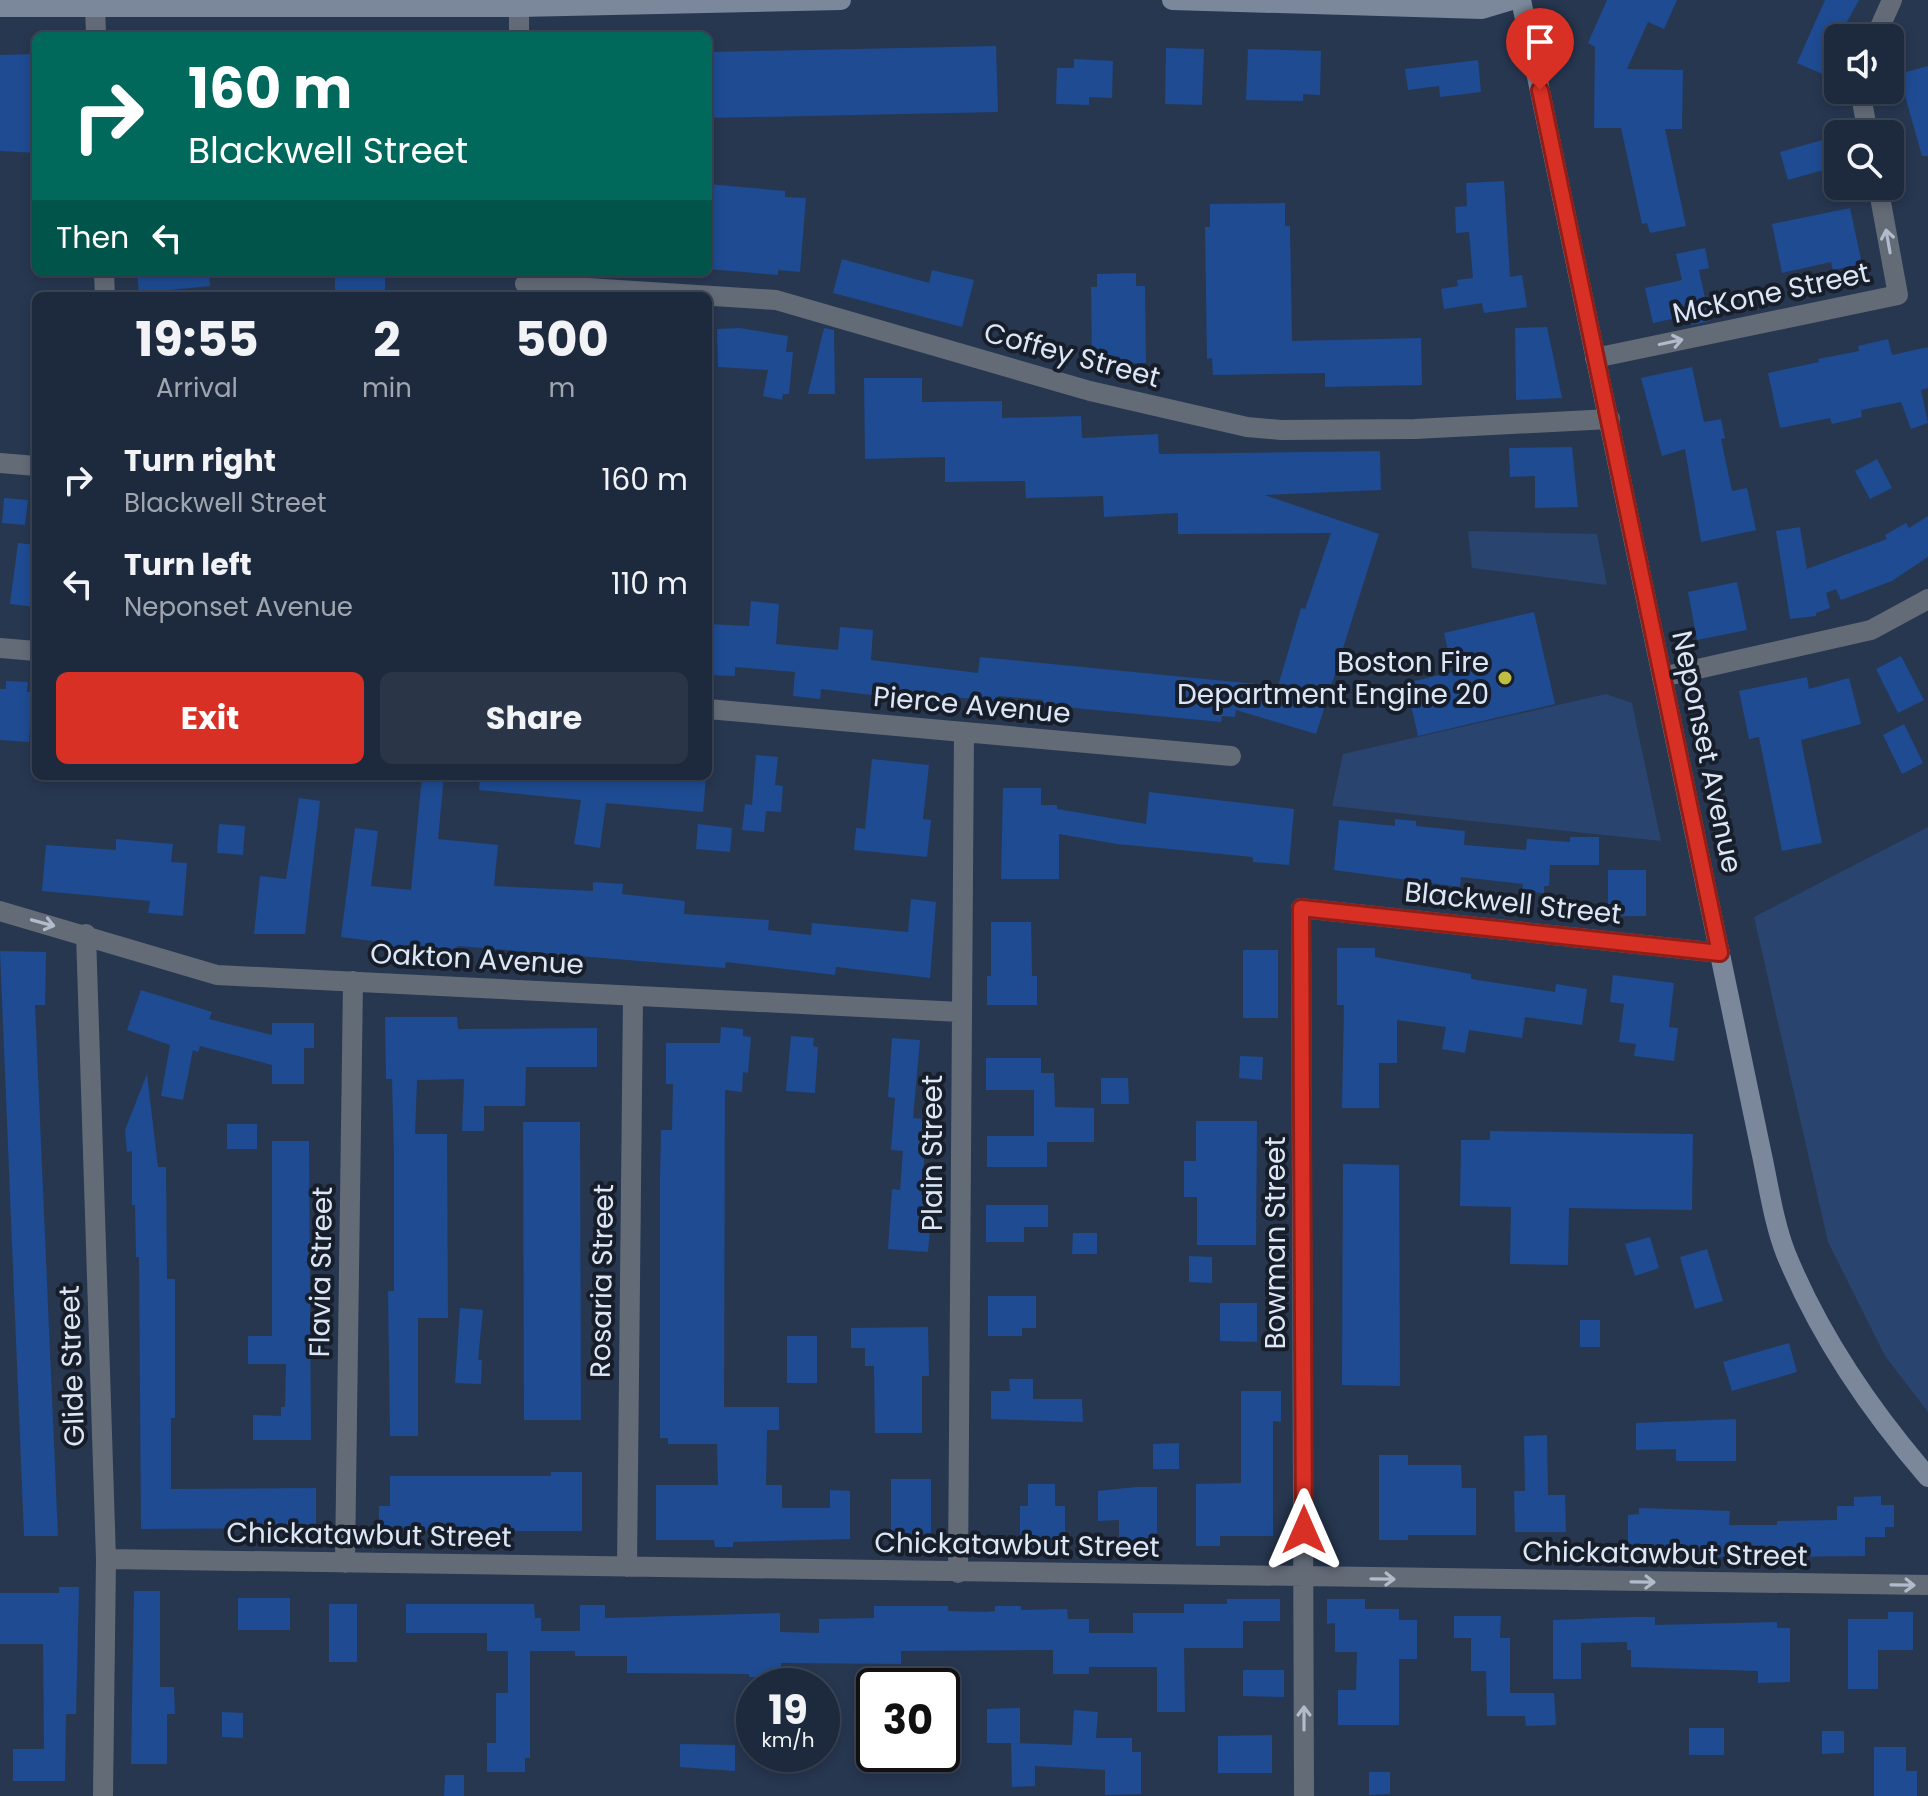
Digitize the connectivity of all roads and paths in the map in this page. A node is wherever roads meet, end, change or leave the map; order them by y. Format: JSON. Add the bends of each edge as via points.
{"nodes":[{"id":1,"x":841,"y":0,"type":"edge"},
{"id":2,"x":1172,"y":0,"type":"edge"},
{"id":3,"x":1512,"y":0,"type":"edge"},
{"id":4,"x":1521,"y":0,"type":"edge"},
{"id":5,"x":1892,"y":0,"type":"edge"},
{"id":6,"x":282,"y":3,"type":"edge"},
{"id":7,"x":95,"y":5,"type":"junction"},
{"id":8,"x":0,"y":7,"type":"edge"},
{"id":9,"x":519,"y":7,"type":"junction"},
{"id":10,"x":1881,"y":24,"type":"edge"},
{"id":11,"x":96,"y":32,"type":"edge"},
{"id":12,"x":519,"y":32,"type":"edge"},
{"id":13,"x":1881,"y":200,"type":"edge"},
{"id":14,"x":525,"y":284,"type":"edge"},
{"id":15,"x":650,"y":292,"type":"edge"},
{"id":16,"x":712,"y":296,"type":"edge"},
{"id":17,"x":1595,"y":358,"type":"junction"},
{"id":18,"x":1610,"y":419,"type":"junction"},
{"id":19,"x":0,"y":463,"type":"edge"},
{"id":20,"x":32,"y":466,"type":"edge"},
{"id":21,"x":1928,"y":599,"type":"edge"},
{"id":22,"x":0,"y":648,"type":"edge"},
{"id":23,"x":32,"y":651,"type":"edge"},
{"id":24,"x":1662,"y":677,"type":"junction"},
{"id":25,"x":712,"y":709,"type":"edge"},
{"id":26,"x":964,"y":733,"type":"junction"},
{"id":27,"x":1231,"y":756,"type":"dead end"},
{"id":28,"x":1301,"y":908,"type":"joint"},
{"id":29,"x":0,"y":911,"type":"edge"},
{"id":30,"x":86,"y":934,"type":"junction"},
{"id":31,"x":1720,"y":953,"type":"junction"},
{"id":32,"x":353,"y":981,"type":"junction"},
{"id":33,"x":633,"y":996,"type":"junction"},
{"id":34,"x":961,"y":1012,"type":"junction"},
{"id":35,"x":1928,"y":1477,"type":"edge"},
{"id":36,"x":106,"y":1559,"type":"junction"},
{"id":37,"x":345,"y":1563,"type":"junction"},
{"id":38,"x":627,"y":1567,"type":"junction"},
{"id":39,"x":958,"y":1573,"type":"junction"},
{"id":40,"x":1305,"y":1578,"type":"junction"},
{"id":41,"x":1928,"y":1585,"type":"edge"},
{"id":42,"x":103,"y":1796,"type":"edge"},
{"id":43,"x":1304,"y":1796,"type":"edge"}],
"edges":[{"from":1,"to":9,"type":"main road"},
{"from":2,"to":3,"type":"main road","via":[[1482,9]]},
{"from":4,"to":17,"type":"main road","name":"Neponset Avenue"},
{"from":5,"to":10,"type":"street"},
{"from":6,"to":7,"type":"main road"},
{"from":6,"to":9,"type":"main road"},
{"from":7,"to":8,"type":"main road"},
{"from":7,"to":11,"type":"street"},
{"from":9,"to":12,"type":"street"},
{"from":17,"to":13,"type":"street","name":"McKone Street","one_way":true,"via":[[1898,295]]},
{"from":14,"to":15,"type":"street","name":"Coffey Street"},
{"from":16,"to":18,"type":"street","name":"Coffey Street","via":[[776,300],[1090,391],[1247,427],[1415,429]]},
{"from":17,"to":18,"type":"main road","name":"Neponset Avenue"},
{"from":18,"to":24,"type":"main road","name":"Neponset Avenue"},
{"from":19,"to":20,"type":"street"},
{"from":21,"to":24,"type":"street","via":[[1871,630]]},
{"from":22,"to":23,"type":"street"},
{"from":24,"to":31,"type":"main road","name":"Neponset Avenue"},
{"from":25,"to":26,"type":"street","name":"Pierce Avenue"},
{"from":26,"to":27,"type":"street","name":"Pierce Avenue"},
{"from":26,"to":34,"type":"street","name":"Plain Street"},
{"from":28,"to":31,"type":"street","name":"Blackwell Street"},
{"from":28,"to":40,"type":"street","name":"Bowman Street"},
{"from":29,"to":30,"type":"street","name":"Oakton Avenue","one_way":true},
{"from":30,"to":32,"type":"street","name":"Oakton Avenue","via":[[217,975]]},
{"from":30,"to":36,"type":"street","name":"Glide Street"},
{"from":31,"to":35,"type":"main road","name":"Neponset Avenue","via":[[1785,1252],[1862,1395]]},
{"from":32,"to":33,"type":"street","name":"Oakton Avenue"},
{"from":32,"to":37,"type":"street","name":"Flavia Street"},
{"from":33,"to":34,"type":"street","name":"Oakton Avenue"},
{"from":33,"to":38,"type":"street","name":"Rosaria Street"},
{"from":34,"to":39,"type":"street","name":"Plain Street"},
{"from":36,"to":37,"type":"street","name":"Chickatawbut Street"},
{"from":36,"to":42,"type":"street","name":"Glide Street"},
{"from":37,"to":38,"type":"street","name":"Chickatawbut Street"},
{"from":38,"to":39,"type":"street","name":"Chickatawbut Street"},
{"from":39,"to":40,"type":"street","name":"Chickatawbut Street"},
{"from":40,"to":41,"type":"street","name":"Chickatawbut Street","one_way":true},
{"from":43,"to":40,"type":"street","name":"Bowman Street","one_way":true}]}
